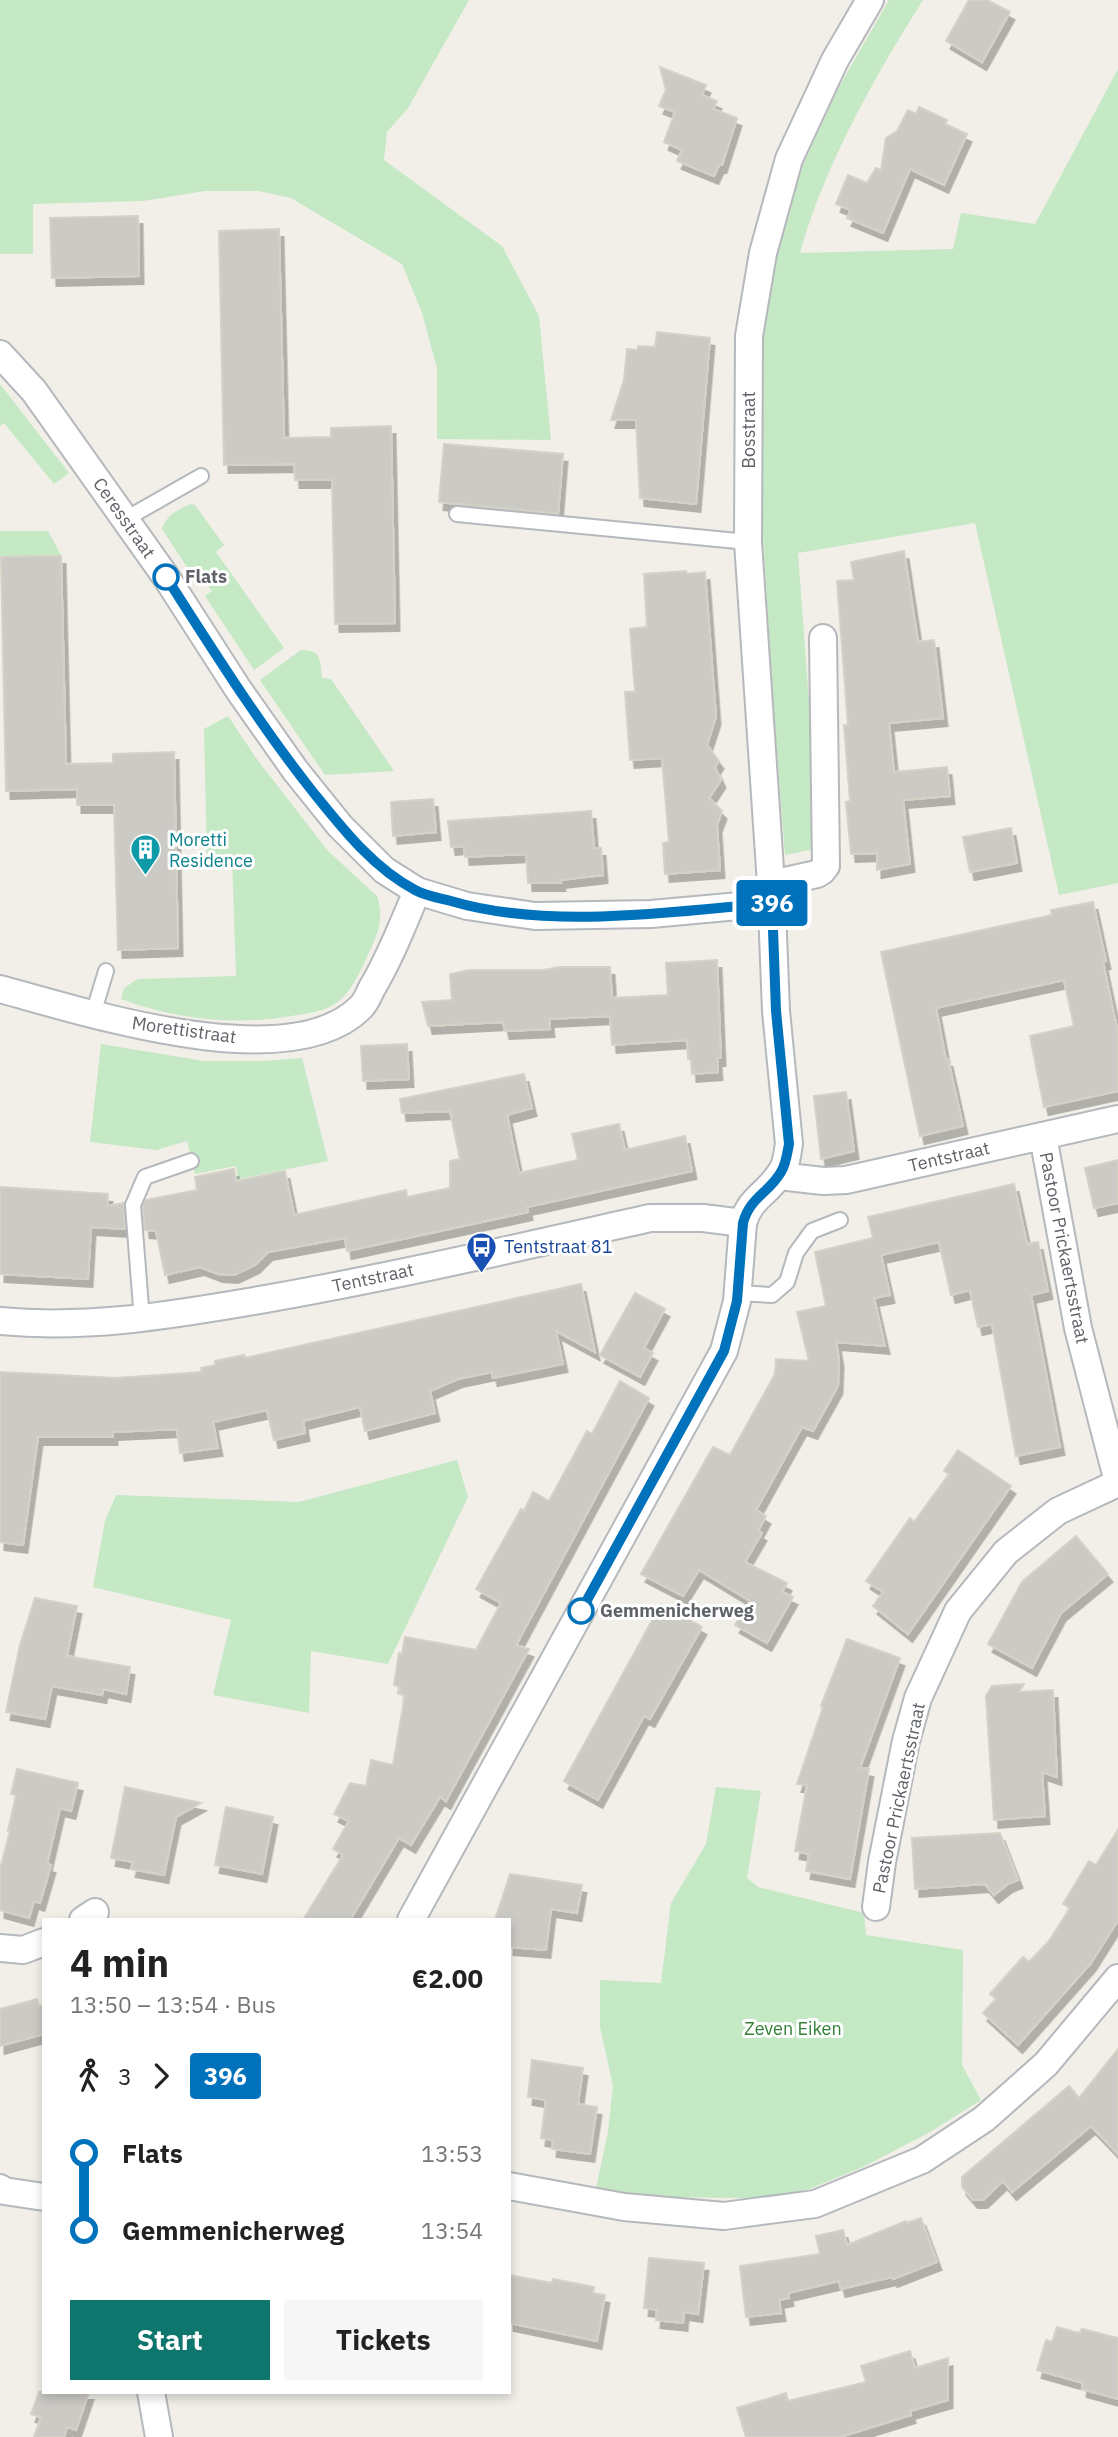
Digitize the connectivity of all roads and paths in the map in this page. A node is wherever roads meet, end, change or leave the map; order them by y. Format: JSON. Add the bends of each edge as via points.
{"nodes":[{"id":1,"x":870,"y":0,"type":"edge"},
{"id":2,"x":0,"y":354,"type":"edge"},
{"id":3,"x":201,"y":476,"type":"dead end"},
{"id":4,"x":457,"y":514,"type":"dead end"},
{"id":5,"x":124,"y":520,"type":"junction"},
{"id":6,"x":748,"y":542,"type":"junction"},
{"id":7,"x":823,"y":638,"type":"dead end"},
{"id":8,"x":417,"y":891,"type":"junction"},
{"id":9,"x":772,"y":894,"type":"junction"},
{"id":10,"x":106,"y":971,"type":"dead end"},
{"id":11,"x":0,"y":989,"type":"edge"},
{"id":12,"x":93,"y":1014,"type":"junction"},
{"id":13,"x":1118,"y":1119,"type":"edge"},
{"id":14,"x":1043,"y":1136,"type":"junction"},
{"id":15,"x":191,"y":1161,"type":"dead end"},
{"id":16,"x":779,"y":1176,"type":"junction"},
{"id":17,"x":840,"y":1220,"type":"dead end"},
{"id":18,"x":743,"y":1223,"type":"junction"},
{"id":19,"x":738,"y":1293,"type":"junction"},
{"id":20,"x":142,"y":1320,"type":"junction"},
{"id":21,"x":0,"y":1321,"type":"edge"},
{"id":22,"x":1118,"y":1482,"type":"edge"},
{"id":23,"x":876,"y":1907,"type":"dead end"},
{"id":24,"x":412,"y":1918,"type":"edge"},
{"id":25,"x":42,"y":1943,"type":"edge"},
{"id":26,"x":0,"y":1948,"type":"edge"},
{"id":27,"x":1118,"y":1978,"type":"edge"},
{"id":28,"x":511,"y":2186,"type":"edge"},
{"id":29,"x":0,"y":2188,"type":"edge"},
{"id":30,"x":42,"y":2197,"type":"edge"},
{"id":31,"x":152,"y":2394,"type":"edge"},
{"id":32,"x":159,"y":2437,"type":"edge"}],
"edges":[{"from":1,"to":6,"type":"street","name":"Bosstraat","via":[[835,60],[789,159],[762,253],[749,336]]},
{"from":2,"to":5,"type":"street","name":"Ceresstraat","via":[[34,390]]},
{"from":3,"to":5,"type":"lane"},
{"from":4,"to":6,"type":"lane"},
{"from":5,"to":8,"type":"street","name":"Ceresstraat","via":[[295,770],[340,826],[384,870]]},
{"from":6,"to":9,"type":"street","name":"Bosstraat"},
{"from":7,"to":9,"type":"street","via":[[826,866]]},
{"from":8,"to":9,"type":"street","name":"Ceresstraat","via":[[467,906],[536,916],[651,914]]},
{"from":8,"to":12,"type":"street","name":"Morettistraat","via":[[362,1006],[338,1023],[305,1035],[222,1038]]},
{"from":9,"to":16,"type":"street","name":"Bosstraat","via":[[789,1144]]},
{"from":10,"to":12,"type":"lane"},
{"from":11,"to":12,"type":"street","name":"Morettistraat"},
{"from":13,"to":14,"type":"street","name":"Tentstraat"},
{"from":14,"to":16,"type":"street","name":"Tentstraat","via":[[846,1180]]},
{"from":14,"to":22,"type":"street","name":"Pastoor Prickaertsstraat","via":[[1078,1328]]},
{"from":15,"to":20,"type":"lane","via":[[145,1177],[133,1205]]},
{"from":16,"to":18,"type":"street","name":"Bosstraat","via":[[746,1210]]},
{"from":17,"to":19,"type":"lane","via":[[812,1231],[796,1253],[787,1282],[772,1295]]},
{"from":18,"to":19,"type":"street"},
{"from":18,"to":20,"type":"street","name":"Tentstraat","via":[[650,1218],[316,1290]]},
{"from":19,"to":24,"type":"street","via":[[724,1351]]},
{"from":20,"to":21,"type":"street","name":"Tentstraat","via":[[78,1324]]},
{"from":22,"to":23,"type":"street","name":"Pastoor Prickaertsstraat","via":[[1058,1511],[1006,1552],[958,1611],[918,1699],[906,1741]]},
{"from":25,"to":26,"type":"street","via":[[23,1950]]},
{"from":27,"to":28,"type":"street","via":[[1046,2064],[984,2119],[922,2160],[815,2204],[724,2216],[624,2207]]},
{"from":29,"to":30,"type":"street"},
{"from":31,"to":32,"type":"street"}]}
